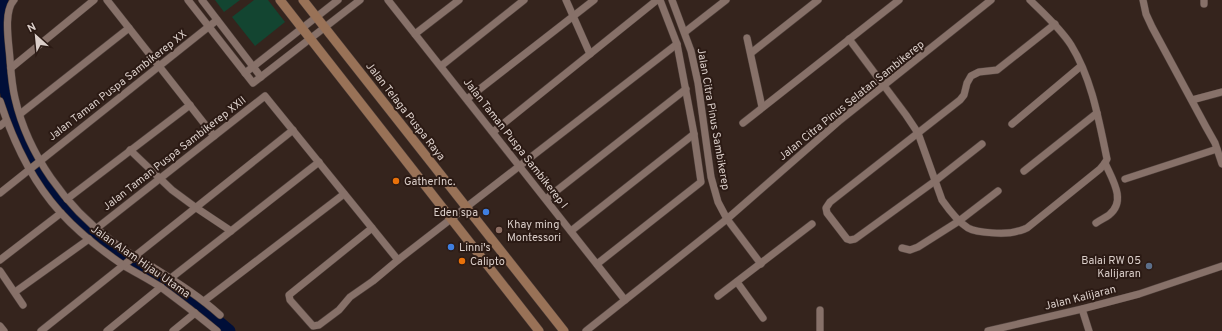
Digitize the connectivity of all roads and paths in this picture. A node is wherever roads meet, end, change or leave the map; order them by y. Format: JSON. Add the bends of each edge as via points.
{"nodes":[{"id":1,"x":14,"y":0,"type":"edge"},
{"id":2,"x":94,"y":0,"type":"edge"},
{"id":3,"x":107,"y":0,"type":"edge"},
{"id":4,"x":188,"y":0,"type":"edge"},
{"id":5,"x":202,"y":0,"type":"edge"},
{"id":6,"x":280,"y":0,"type":"edge"},
{"id":7,"x":303,"y":0,"type":"edge"},
{"id":8,"x":338,"y":0,"type":"edge"},
{"id":9,"x":360,"y":0,"type":"edge"},
{"id":10,"x":388,"y":0,"type":"edge"},
{"id":11,"x":459,"y":0,"type":"edge"},
{"id":12,"x":524,"y":0,"type":"edge"},
{"id":13,"x":566,"y":0,"type":"edge"},
{"id":14,"x":594,"y":0,"type":"edge"},
{"id":15,"x":659,"y":0,"type":"edge"},
{"id":16,"x":672,"y":0,"type":"edge"},
{"id":17,"x":726,"y":0,"type":"edge"},
{"id":18,"x":818,"y":0,"type":"edge"},
{"id":19,"x":899,"y":0,"type":"edge"},
{"id":20,"x":991,"y":0,"type":"edge"},
{"id":21,"x":1030,"y":0,"type":"edge"},
{"id":22,"x":1143,"y":0,"type":"edge"},
{"id":23,"x":574,"y":15,"type":"junction"},
{"id":24,"x":316,"y":17,"type":"junction"},
{"id":25,"x":217,"y":20,"type":"junction"},
{"id":26,"x":1055,"y":24,"type":"junction"},
{"id":27,"x":209,"y":26,"type":"junction"},
{"id":28,"x":129,"y":28,"type":"junction"},
{"id":29,"x":302,"y":28,"type":"junction"},
{"id":30,"x":324,"y":28,"type":"junction"},
{"id":31,"x":685,"y":32,"type":"junction"},
{"id":32,"x":415,"y":34,"type":"junction"},
{"id":33,"x":747,"y":38,"type":"dead end"},
{"id":34,"x":310,"y":39,"type":"junction"},
{"id":35,"x":849,"y":39,"type":"junction"},
{"id":36,"x":677,"y":44,"type":"junction"},
{"id":37,"x":750,"y":53,"type":"junction"},
{"id":38,"x":590,"y":54,"type":"junction"},
{"id":39,"x":159,"y":66,"type":"junction"},
{"id":40,"x":441,"y":66,"type":"junction"},
{"id":41,"x":1081,"y":66,"type":"junction"},
{"id":42,"x":253,"y":67,"type":"junction"},
{"id":43,"x":11,"y":68,"type":"junction"},
{"id":44,"x":246,"y":73,"type":"junction"},
{"id":45,"x":261,"y":77,"type":"junction"},
{"id":46,"x":884,"y":85,"type":"junction"},
{"id":47,"x":686,"y":89,"type":"junction"},
{"id":48,"x":1222,"y":92,"type":"edge"},
{"id":49,"x":467,"y":99,"type":"junction"},
{"id":50,"x":1192,"y":100,"type":"junction"},
{"id":51,"x":0,"y":101,"type":"edge"},
{"id":52,"x":190,"y":105,"type":"junction"},
{"id":53,"x":762,"y":107,"type":"junction"},
{"id":54,"x":1097,"y":113,"type":"junction"},
{"id":55,"x":20,"y":114,"type":"junction"},
{"id":56,"x":6,"y":121,"type":"junction"},
{"id":57,"x":743,"y":123,"type":"dead end"},
{"id":58,"x":1012,"y":124,"type":"dead end"},
{"id":59,"x":0,"y":126,"type":"edge"},
{"id":60,"x":293,"y":130,"type":"junction"},
{"id":61,"x":493,"y":132,"type":"junction"},
{"id":62,"x":918,"y":133,"type":"junction"},
{"id":63,"x":694,"y":134,"type":"junction"},
{"id":64,"x":214,"y":136,"type":"junction"},
{"id":65,"x":982,"y":144,"type":"dead end"},
{"id":66,"x":130,"y":150,"type":"junction"},
{"id":67,"x":1217,"y":150,"type":"junction"},
{"id":68,"x":40,"y":160,"type":"junction"},
{"id":69,"x":319,"y":162,"type":"junction"},
{"id":70,"x":1105,"y":163,"type":"junction"},
{"id":71,"x":1222,"y":164,"type":"edge"},
{"id":72,"x":520,"y":166,"type":"junction"},
{"id":73,"x":31,"y":167,"type":"junction"},
{"id":74,"x":1024,"y":171,"type":"dead end"},
{"id":75,"x":160,"y":179,"type":"junction"},
{"id":76,"x":1125,"y":180,"type":"dead end"},
{"id":77,"x":935,"y":181,"type":"junction"},
{"id":78,"x":998,"y":191,"type":"dead end"},
{"id":79,"x":0,"y":193,"type":"edge"},
{"id":80,"x":344,"y":194,"type":"junction"},
{"id":81,"x":66,"y":199,"type":"junction"},
{"id":82,"x":546,"y":199,"type":"junction"},
{"id":83,"x":195,"y":207,"type":"junction"},
{"id":84,"x":466,"y":207,"type":"junction"},
{"id":85,"x":61,"y":213,"type":"junction"},
{"id":86,"x":451,"y":219,"type":"junction"},
{"id":87,"x":727,"y":219,"type":"junction"},
{"id":88,"x":959,"y":221,"type":"junction"},
{"id":89,"x":1096,"y":223,"type":"dead end"},
{"id":90,"x":812,"y":224,"type":"dead end"},
{"id":91,"x":97,"y":228,"type":"junction"},
{"id":92,"x":372,"y":228,"type":"junction"},
{"id":93,"x":231,"y":231,"type":"junction"},
{"id":94,"x":571,"y":232,"type":"junction"},
{"id":95,"x":89,"y":239,"type":"junction"},
{"id":96,"x":902,"y":248,"type":"dead end"},
{"id":97,"x":134,"y":256,"type":"junction"},
{"id":98,"x":0,"y":260,"type":"edge"},
{"id":99,"x":398,"y":260,"type":"junction"},
{"id":100,"x":124,"y":264,"type":"junction"},
{"id":101,"x":597,"y":264,"type":"junction"},
{"id":102,"x":761,"y":264,"type":"junction"},
{"id":103,"x":1222,"y":266,"type":"edge"},
{"id":104,"x":0,"y":272,"type":"edge"},
{"id":105,"x":171,"y":278,"type":"junction"},
{"id":106,"x":737,"y":282,"type":"junction"},
{"id":107,"x":161,"y":288,"type":"junction"},
{"id":108,"x":15,"y":292,"type":"junction"},
{"id":109,"x":718,"y":296,"type":"dead end"},
{"id":110,"x":625,"y":300,"type":"junction"},
{"id":111,"x":204,"y":301,"type":"junction"},
{"id":112,"x":23,"y":305,"type":"dead end"},
{"id":113,"x":1082,"y":309,"type":"junction"},
{"id":114,"x":820,"y":310,"type":"dead end"},
{"id":115,"x":195,"y":313,"type":"junction"},
{"id":116,"x":220,"y":315,"type":"dead end"},
{"id":117,"x":763,"y":318,"type":"dead end"},
{"id":118,"x":41,"y":331,"type":"edge"},
{"id":119,"x":107,"y":331,"type":"edge"},
{"id":120,"x":173,"y":331,"type":"edge"},
{"id":121,"x":218,"y":331,"type":"edge"},
{"id":122,"x":539,"y":331,"type":"edge"},
{"id":123,"x":564,"y":331,"type":"edge"},
{"id":124,"x":586,"y":331,"type":"edge"},
{"id":125,"x":820,"y":331,"type":"edge"},
{"id":126,"x":988,"y":331,"type":"edge"},
{"id":127,"x":1089,"y":331,"type":"edge"}],
"edges":[{"from":1,"to":43,"type":"street","via":[[9,8]]},
{"from":2,"to":43,"type":"street"},
{"from":3,"to":28,"type":"street"},
{"from":4,"to":27,"type":"street"},
{"from":5,"to":25,"type":"street"},
{"from":6,"to":29,"type":"main road"},
{"from":7,"to":24,"type":"main road","name":"Jalan Telaga Puspa Raya"},
{"from":8,"to":24,"type":"street"},
{"from":9,"to":30,"type":"street"},
{"from":10,"to":32,"type":"street","name":"Jalan Taman Puspa Sambikerep I"},
{"from":11,"to":32,"type":"street"},
{"from":12,"to":40,"type":"street"},
{"from":13,"to":23,"type":"street"},
{"from":14,"to":23,"type":"street"},
{"from":15,"to":36,"type":"street"},
{"from":15,"to":38,"type":"street"},
{"from":16,"to":31,"type":"street","name":"Jalan Citra Pinus Sambikerep"},
{"from":17,"to":31,"type":"street"},
{"from":18,"to":37,"type":"street"},
{"from":19,"to":35,"type":"street"},
{"from":20,"to":46,"type":"street","name":"Jalan Citra Pinus Selatan Sambikerep"},
{"from":21,"to":26,"type":"street"},
{"from":22,"to":50,"type":"street","via":[[1152,27]]},
{"from":23,"to":38,"type":"street"},
{"from":23,"to":49,"type":"street"},
{"from":24,"to":29,"type":"street"},
{"from":24,"to":30,"type":"main road","name":"Jalan Telaga Puspa Raya"},
{"from":25,"to":27,"type":"street","name":"Jalan Taman Puspa Sambikerep XX"},
{"from":25,"to":42,"type":"street"},
{"from":26,"to":41,"type":"street"},
{"from":26,"to":62,"type":"street","via":[[997,70],[979,72],[971,76],[960,100]]},
{"from":27,"to":39,"type":"street","name":"Jalan Taman Puspa Sambikerep XX"},
{"from":27,"to":44,"type":"street"},
{"from":28,"to":39,"type":"street"},
{"from":28,"to":55,"type":"street"},
{"from":29,"to":34,"type":"main road"},
{"from":29,"to":42,"type":"street"},
{"from":30,"to":34,"type":"street"},
{"from":30,"to":84,"type":"main road","name":"Jalan Telaga Puspa Raya"},
{"from":31,"to":87,"type":"street","name":"Jalan Citra Pinus Sambikerep","via":[[698,83],[711,177],[718,202]]},
{"from":32,"to":40,"type":"street","name":"Jalan Taman Puspa Sambikerep I"},
{"from":33,"to":37,"type":"street"},
{"from":34,"to":45,"type":"street"},
{"from":34,"to":86,"type":"main road"},
{"from":35,"to":46,"type":"street"},
{"from":35,"to":53,"type":"street"},
{"from":36,"to":47,"type":"street"},
{"from":36,"to":72,"type":"street"},
{"from":37,"to":53,"type":"street"},
{"from":38,"to":61,"type":"street"},
{"from":39,"to":52,"type":"street"},
{"from":39,"to":68,"type":"street","name":"Jalan Taman Puspa Sambikerep XX"},
{"from":40,"to":49,"type":"street","name":"Jalan Taman Puspa Sambikerep I"},
{"from":41,"to":54,"type":"street"},
{"from":41,"to":58,"type":"street"},
{"from":42,"to":44,"type":"street"},
{"from":42,"to":45,"type":"street"},
{"from":43,"to":55,"type":"street"},
{"from":44,"to":45,"type":"street","via":[[253,83]]},
{"from":46,"to":62,"type":"street"},
{"from":46,"to":87,"type":"street","name":"Jalan Citra Pinus Selatan Sambikerep"},
{"from":47,"to":63,"type":"street"},
{"from":47,"to":82,"type":"street"},
{"from":48,"to":50,"type":"street"},
{"from":49,"to":61,"type":"street","name":"Jalan Taman Puspa Sambikerep I"},
{"from":50,"to":67,"type":"street"},
{"from":51,"to":56,"type":"street","name":"Jalan Alam Hijau Utama"},
{"from":52,"to":64,"type":"street"},
{"from":52,"to":66,"type":"street"},
{"from":53,"to":57,"type":"street"},
{"from":54,"to":70,"type":"street","via":[[1107,159]]},
{"from":54,"to":74,"type":"street"},
{"from":55,"to":68,"type":"street"},
{"from":56,"to":59,"type":"street"},
{"from":56,"to":73,"type":"street","name":"Jalan Alam Hijau Utama"},
{"from":60,"to":64,"type":"street","name":"Jalan Taman Puspa Sambikerep XXII","via":[[265,96]]},
{"from":60,"to":69,"type":"street"},
{"from":60,"to":83,"type":"street"},
{"from":61,"to":72,"type":"street","name":"Jalan Taman Puspa Sambikerep I"},
{"from":62,"to":77,"type":"street"},
{"from":62,"to":77,"type":"street","via":[[830,202],[826,208],[827,213],[845,236],[852,240]]},
{"from":63,"to":94,"type":"street"},
{"from":63,"to":101,"type":"street","via":[[701,182]]},
{"from":64,"to":75,"type":"street","name":"Jalan Taman Puspa Sambikerep XXII"},
{"from":65,"to":77,"type":"street"},
{"from":66,"to":75,"type":"street"},
{"from":66,"to":81,"type":"street"},
{"from":67,"to":71,"type":"street"},
{"from":67,"to":76,"type":"street"},
{"from":68,"to":73,"type":"street","name":"Jalan Taman Puspa Sambikerep XX"},
{"from":68,"to":81,"type":"street"},
{"from":69,"to":80,"type":"street"},
{"from":69,"to":93,"type":"street"},
{"from":70,"to":88,"type":"street","via":[[1026,228],[1018,231],[993,232],[972,230]]},
{"from":70,"to":89,"type":"street","via":[[1118,194],[1118,202],[1110,214]]},
{"from":72,"to":82,"type":"street","name":"Jalan Taman Puspa Sambikerep I"},
{"from":72,"to":84,"type":"street"},
{"from":73,"to":79,"type":"street","name":"Jalan Taman Puspa Sambikerep XX"},
{"from":73,"to":85,"type":"street","name":"Jalan Alam Hijau Utama"},
{"from":75,"to":83,"type":"street"},
{"from":75,"to":91,"type":"street","name":"Jalan Taman Puspa Sambikerep XXII"},
{"from":77,"to":88,"type":"street","via":[[942,200]]},
{"from":78,"to":88,"type":"street"},
{"from":80,"to":92,"type":"street"},
{"from":80,"to":111,"type":"street"},
{"from":81,"to":91,"type":"street"},
{"from":82,"to":94,"type":"street","name":"Jalan Taman Puspa Sambikerep I"},
{"from":83,"to":93,"type":"street"},
{"from":83,"to":97,"type":"street"},
{"from":84,"to":86,"type":"street"},
{"from":84,"to":123,"type":"main road","name":"Jalan Telaga Puspa Raya"},
{"from":85,"to":95,"type":"street","name":"Jalan Alam Hijau Utama"},
{"from":85,"to":98,"type":"street"},
{"from":86,"to":99,"type":"street"},
{"from":86,"to":122,"type":"main road"},
{"from":87,"to":102,"type":"street","name":"Jalan Citra Pinus Sambikerep"},
{"from":87,"to":110,"type":"street","name":"Jalan Citra Pinus Selatan Sambikerep"},
{"from":88,"to":96,"type":"street","via":[[916,248]]},
{"from":90,"to":102,"type":"street"},
{"from":91,"to":97,"type":"street","via":[[112,242]]},
{"from":92,"to":99,"type":"street"},
{"from":92,"to":99,"type":"street","via":[[288,297],[316,327]]},
{"from":93,"to":105,"type":"street"},
{"from":94,"to":101,"type":"street","name":"Jalan Taman Puspa Sambikerep I"},
{"from":95,"to":100,"type":"street","name":"Jalan Alam Hijau Utama"},
{"from":95,"to":108,"type":"street"},
{"from":97,"to":100,"type":"street"},
{"from":97,"to":105,"type":"street"},
{"from":100,"to":107,"type":"street","name":"Jalan Alam Hijau Utama"},
{"from":100,"to":118,"type":"street"},
{"from":101,"to":110,"type":"street","name":"Jalan Taman Puspa Sambikerep I"},
{"from":102,"to":106,"type":"street"},
{"from":103,"to":113,"type":"street","name":"Jalan Kalijaran"},
{"from":104,"to":108,"type":"street"},
{"from":105,"to":111,"type":"street"},
{"from":106,"to":109,"type":"street"},
{"from":106,"to":117,"type":"street"},
{"from":107,"to":115,"type":"street","name":"Jalan Alam Hijau Utama"},
{"from":107,"to":119,"type":"street"},
{"from":108,"to":112,"type":"street"},
{"from":110,"to":124,"type":"street","name":"Jalan Citra Pinus Selatan Sambikerep"},
{"from":111,"to":116,"type":"street"},
{"from":113,"to":126,"type":"street","name":"Jalan Kalijaran"},
{"from":113,"to":127,"type":"street"},
{"from":114,"to":125,"type":"street"},
{"from":115,"to":120,"type":"street"},
{"from":115,"to":121,"type":"street","name":"Jalan Alam Hijau Utama"}]}
